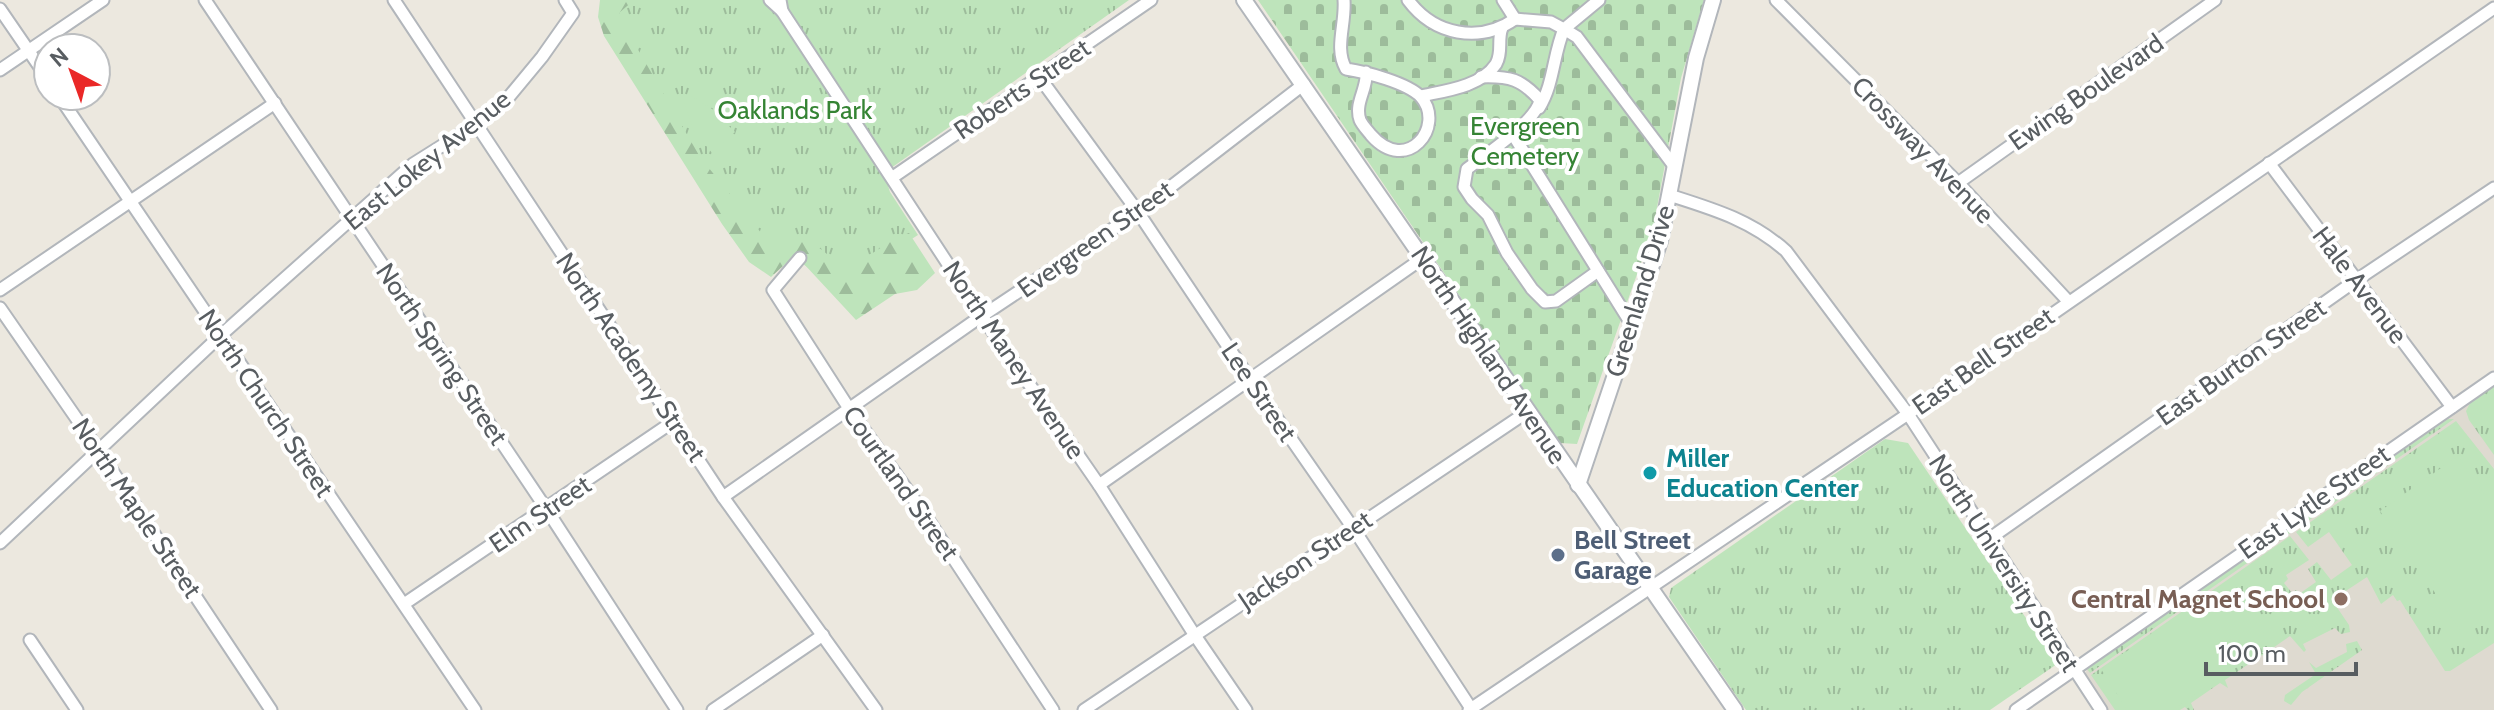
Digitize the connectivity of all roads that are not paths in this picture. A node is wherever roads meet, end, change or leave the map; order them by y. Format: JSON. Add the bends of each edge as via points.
{"nodes":[{"id":1,"x":103,"y":0,"type":"edge"},
{"id":2,"x":205,"y":0,"type":"edge"},
{"id":3,"x":394,"y":0,"type":"edge"},
{"id":4,"x":565,"y":0,"type":"edge"},
{"id":5,"x":770,"y":0,"type":"edge"},
{"id":6,"x":1151,"y":0,"type":"edge"},
{"id":7,"x":1244,"y":0,"type":"edge"},
{"id":8,"x":1344,"y":0,"type":"edge"},
{"id":9,"x":1408,"y":0,"type":"edge"},
{"id":10,"x":1503,"y":0,"type":"edge"},
{"id":11,"x":1599,"y":0,"type":"edge"},
{"id":12,"x":1713,"y":0,"type":"edge"},
{"id":13,"x":1776,"y":0,"type":"edge"},
{"id":14,"x":2215,"y":0,"type":"edge"},
{"id":15,"x":781,"y":5,"type":"edge"},
{"id":16,"x":2494,"y":8,"type":"edge"},
{"id":17,"x":0,"y":9,"type":"edge"},
{"id":18,"x":1515,"y":19,"type":"junction"},
{"id":19,"x":1502,"y":28,"type":"junction"},
{"id":20,"x":1564,"y":29,"type":"junction"},
{"id":21,"x":30,"y":51,"type":"junction"},
{"id":22,"x":32,"y":54,"type":"edge"},
{"id":23,"x":1495,"y":65,"type":"junction"},
{"id":24,"x":0,"y":70,"type":"edge"},
{"id":25,"x":1366,"y":72,"type":"junction"},
{"id":26,"x":1481,"y":77,"type":"junction"},
{"id":27,"x":1502,"y":77,"type":"junction"},
{"id":28,"x":1040,"y":78,"type":"junction"},
{"id":29,"x":1304,"y":84,"type":"junction"},
{"id":30,"x":1421,"y":96,"type":"junction"},
{"id":31,"x":275,"y":103,"type":"junction"},
{"id":32,"x":1538,"y":109,"type":"junction"},
{"id":33,"x":69,"y":112,"type":"edge"},
{"id":34,"x":475,"y":125,"type":"junction"},
{"id":35,"x":1512,"y":133,"type":"junction"},
{"id":36,"x":2269,"y":163,"type":"junction"},
{"id":37,"x":1674,"y":166,"type":"junction"},
{"id":38,"x":893,"y":177,"type":"junction"},
{"id":39,"x":1958,"y":183,"type":"junction"},
{"id":40,"x":2494,"y":188,"type":"edge"},
{"id":41,"x":1669,"y":195,"type":"junction"},
{"id":42,"x":129,"y":203,"type":"junction"},
{"id":43,"x":1138,"y":212,"type":"junction"},
{"id":44,"x":351,"y":219,"type":"junction"},
{"id":45,"x":800,"y":258,"type":"dead end"},
{"id":46,"x":1423,"y":258,"type":"junction"},
{"id":47,"x":1598,"y":271,"type":"junction"},
{"id":48,"x":2355,"y":281,"type":"junction"},
{"id":49,"x":0,"y":290,"type":"edge"},
{"id":50,"x":2068,"y":301,"type":"junction"},
{"id":51,"x":0,"y":308,"type":"edge"},
{"id":52,"x":982,"y":316,"type":"junction"},
{"id":53,"x":1632,"y":325,"type":"junction"},
{"id":54,"x":220,"y":336,"type":"junction"},
{"id":55,"x":2494,"y":378,"type":"edge"},
{"id":56,"x":1251,"y":381,"type":"junction"},
{"id":57,"x":2452,"y":407,"type":"junction"},
{"id":58,"x":850,"y":410,"type":"junction"},
{"id":59,"x":1527,"y":412,"type":"junction"},
{"id":60,"x":1908,"y":414,"type":"junction"},
{"id":61,"x":674,"y":421,"type":"junction"},
{"id":62,"x":99,"y":451,"type":"junction"},
{"id":63,"x":1099,"y":485,"type":"junction"},
{"id":64,"x":1578,"y":485,"type":"junction"},
{"id":65,"x":723,"y":497,"type":"junction"},
{"id":66,"x":547,"y":510,"type":"junction"},
{"id":67,"x":1353,"y":528,"type":"junction"},
{"id":68,"x":1989,"y":539,"type":"junction"},
{"id":69,"x":0,"y":543,"type":"edge"},
{"id":70,"x":1650,"y":588,"type":"junction"},
{"id":71,"x":404,"y":604,"type":"junction"},
{"id":72,"x":1194,"y":634,"type":"junction"},
{"id":73,"x":823,"y":635,"type":"junction"},
{"id":74,"x":30,"y":640,"type":"dead end"},
{"id":75,"x":2074,"y":670,"type":"junction"},
{"id":76,"x":77,"y":710,"type":"edge"},
{"id":77,"x":271,"y":710,"type":"edge"},
{"id":78,"x":475,"y":710,"type":"edge"},
{"id":79,"x":677,"y":710,"type":"edge"},
{"id":80,"x":713,"y":710,"type":"edge"},
{"id":81,"x":876,"y":710,"type":"edge"},
{"id":82,"x":1053,"y":710,"type":"edge"},
{"id":83,"x":1084,"y":710,"type":"edge"},
{"id":84,"x":1246,"y":710,"type":"edge"},
{"id":85,"x":1471,"y":710,"type":"edge"},
{"id":86,"x":1735,"y":710,"type":"edge"},
{"id":87,"x":2016,"y":710,"type":"edge"},
{"id":88,"x":2101,"y":710,"type":"edge"}],
"edges":[{"from":1,"to":21,"type":"street"},
{"from":2,"to":31,"type":"street","name":"North Spring Street"},
{"from":3,"to":34,"type":"street","name":"North Academy Street"},
{"from":4,"to":34,"type":"street","name":"East Lokey Avenue","via":[[573,13],[542,57],[508,98]]},
{"from":5,"to":15,"type":"street","name":"North Maney Avenue"},
{"from":6,"to":28,"type":"street","name":"Roberts Street"},
{"from":7,"to":29,"type":"street","name":"North Highland Avenue"},
{"from":8,"to":25,"type":"street","via":[[1340,58],[1346,69]]},
{"from":9,"to":19,"type":"street","via":[[1424,18],[1450,32]]},
{"from":10,"to":18,"type":"street"},
{"from":11,"to":20,"type":"street"},
{"from":12,"to":37,"type":"street","name":"Greenland Drive"},
{"from":13,"to":39,"type":"street","name":"Crossway Avenue"},
{"from":14,"to":39,"type":"street","name":"Ewing Boulevard"},
{"from":15,"to":38,"type":"street","name":"North Maney Avenue"},
{"from":16,"to":36,"type":"street","name":"East Bell Street"},
{"from":17,"to":21,"type":"street"},
{"from":18,"to":19,"type":"street"},
{"from":18,"to":20,"type":"street","via":[[1551,22]]},
{"from":19,"to":23,"type":"street"},
{"from":20,"to":32,"type":"street","via":[[1549,93]]},
{"from":20,"to":37,"type":"street","via":[[1577,37]]},
{"from":21,"to":22,"type":"street"},
{"from":21,"to":24,"type":"street"},
{"from":23,"to":26,"type":"street"},
{"from":23,"to":27,"type":"street"},
{"from":25,"to":30,"type":"street"},
{"from":25,"to":30,"type":"street","via":[[1360,120],[1382,147],[1399,152],[1414,147],[1426,134],[1429,113]]},
{"from":26,"to":27,"type":"street"},
{"from":26,"to":30,"type":"street"},
{"from":27,"to":32,"type":"street","via":[[1525,83],[1540,100]]},
{"from":28,"to":38,"type":"street","name":"Roberts Street"},
{"from":28,"to":43,"type":"street","name":"Lee Street"},
{"from":29,"to":43,"type":"street","name":"Evergreen Street"},
{"from":29,"to":46,"type":"street","name":"North Highland Avenue"},
{"from":31,"to":42,"type":"street"},
{"from":31,"to":44,"type":"street","name":"North Spring Street"},
{"from":32,"to":35,"type":"street"},
{"from":33,"to":42,"type":"street","name":"North Church Street"},
{"from":34,"to":44,"type":"street","name":"East Lokey Avenue","via":[[413,164]]},
{"from":34,"to":61,"type":"street","name":"North Academy Street"},
{"from":35,"to":47,"type":"street"},
{"from":35,"to":47,"type":"street","via":[[1467,169],[1464,187],[1545,302],[1556,301]]},
{"from":36,"to":48,"type":"street","name":"Hale Avenue"},
{"from":36,"to":50,"type":"street","name":"East Bell Street"},
{"from":37,"to":41,"type":"street","name":"Greenland Drive"},
{"from":38,"to":52,"type":"street","name":"North Maney Avenue"},
{"from":39,"to":50,"type":"street","name":"Crossway Avenue"},
{"from":40,"to":48,"type":"street","name":"East Burton Street"},
{"from":41,"to":53,"type":"street","name":"Greenland Drive"},
{"from":41,"to":60,"type":"street","name":"North University Street","via":[[1747,222],[1786,251]]},
{"from":42,"to":49,"type":"street"},
{"from":42,"to":54,"type":"street","name":"North Church Street"},
{"from":43,"to":52,"type":"street","name":"Evergreen Street"},
{"from":43,"to":56,"type":"street","name":"Lee Street"},
{"from":44,"to":54,"type":"street","name":"East Lokey Avenue"},
{"from":44,"to":66,"type":"street","name":"North Spring Street"},
{"from":45,"to":58,"type":"street","name":"Courtland Street","via":[[773,290]]},
{"from":46,"to":56,"type":"street"},
{"from":46,"to":59,"type":"street","name":"North Highland Avenue"},
{"from":47,"to":53,"type":"street"},
{"from":48,"to":57,"type":"street","name":"Hale Avenue"},
{"from":48,"to":68,"type":"street","name":"East Burton Street"},
{"from":50,"to":60,"type":"street","name":"East Bell Street"},
{"from":51,"to":62,"type":"street","name":"North Maple Street"},
{"from":52,"to":58,"type":"street","name":"Evergreen Street"},
{"from":52,"to":63,"type":"street","name":"North Maney Avenue"},
{"from":53,"to":64,"type":"street","name":"Greenland Drive"},
{"from":54,"to":62,"type":"street","name":"East Lokey Avenue"},
{"from":54,"to":71,"type":"street","name":"North Church Street"},
{"from":55,"to":57,"type":"street","name":"East Lytle Street"},
{"from":56,"to":63,"type":"street"},
{"from":56,"to":67,"type":"street","name":"Lee Street"},
{"from":57,"to":75,"type":"street","name":"East Lytle Street"},
{"from":58,"to":65,"type":"street","name":"Evergreen Street"},
{"from":58,"to":82,"type":"street","name":"Courtland Street"},
{"from":59,"to":64,"type":"street","name":"North Highland Avenue"},
{"from":59,"to":67,"type":"street","name":"Jackson Street"},
{"from":60,"to":68,"type":"street","name":"North University Street"},
{"from":60,"to":70,"type":"street","name":"East Bell Street"},
{"from":61,"to":65,"type":"street","name":"North Academy Street"},
{"from":61,"to":66,"type":"street","name":"Elm Street"},
{"from":62,"to":69,"type":"street","name":"East Lokey Avenue"},
{"from":62,"to":77,"type":"street","name":"North Maple Street"},
{"from":63,"to":72,"type":"street","name":"North Maney Avenue"},
{"from":64,"to":70,"type":"street","name":"North Highland Avenue"},
{"from":65,"to":73,"type":"street","name":"North Academy Street"},
{"from":66,"to":71,"type":"street","name":"Elm Street"},
{"from":66,"to":79,"type":"street","name":"North Spring Street"},
{"from":67,"to":72,"type":"street","name":"Jackson Street"},
{"from":67,"to":85,"type":"street","name":"Lee Street"},
{"from":68,"to":75,"type":"street","name":"North University Street"},
{"from":70,"to":85,"type":"street","name":"East Bell Street"},
{"from":70,"to":86,"type":"street","name":"North Highland Avenue"},
{"from":71,"to":78,"type":"street","name":"North Church Street"},
{"from":72,"to":83,"type":"street","name":"Jackson Street"},
{"from":72,"to":84,"type":"street","name":"North Maney Avenue"},
{"from":73,"to":80,"type":"street"},
{"from":73,"to":81,"type":"street","name":"North Academy Street"},
{"from":74,"to":76,"type":"street"},
{"from":75,"to":87,"type":"street","name":"East Lytle Street"},
{"from":75,"to":88,"type":"street","name":"North University Street"}]}
